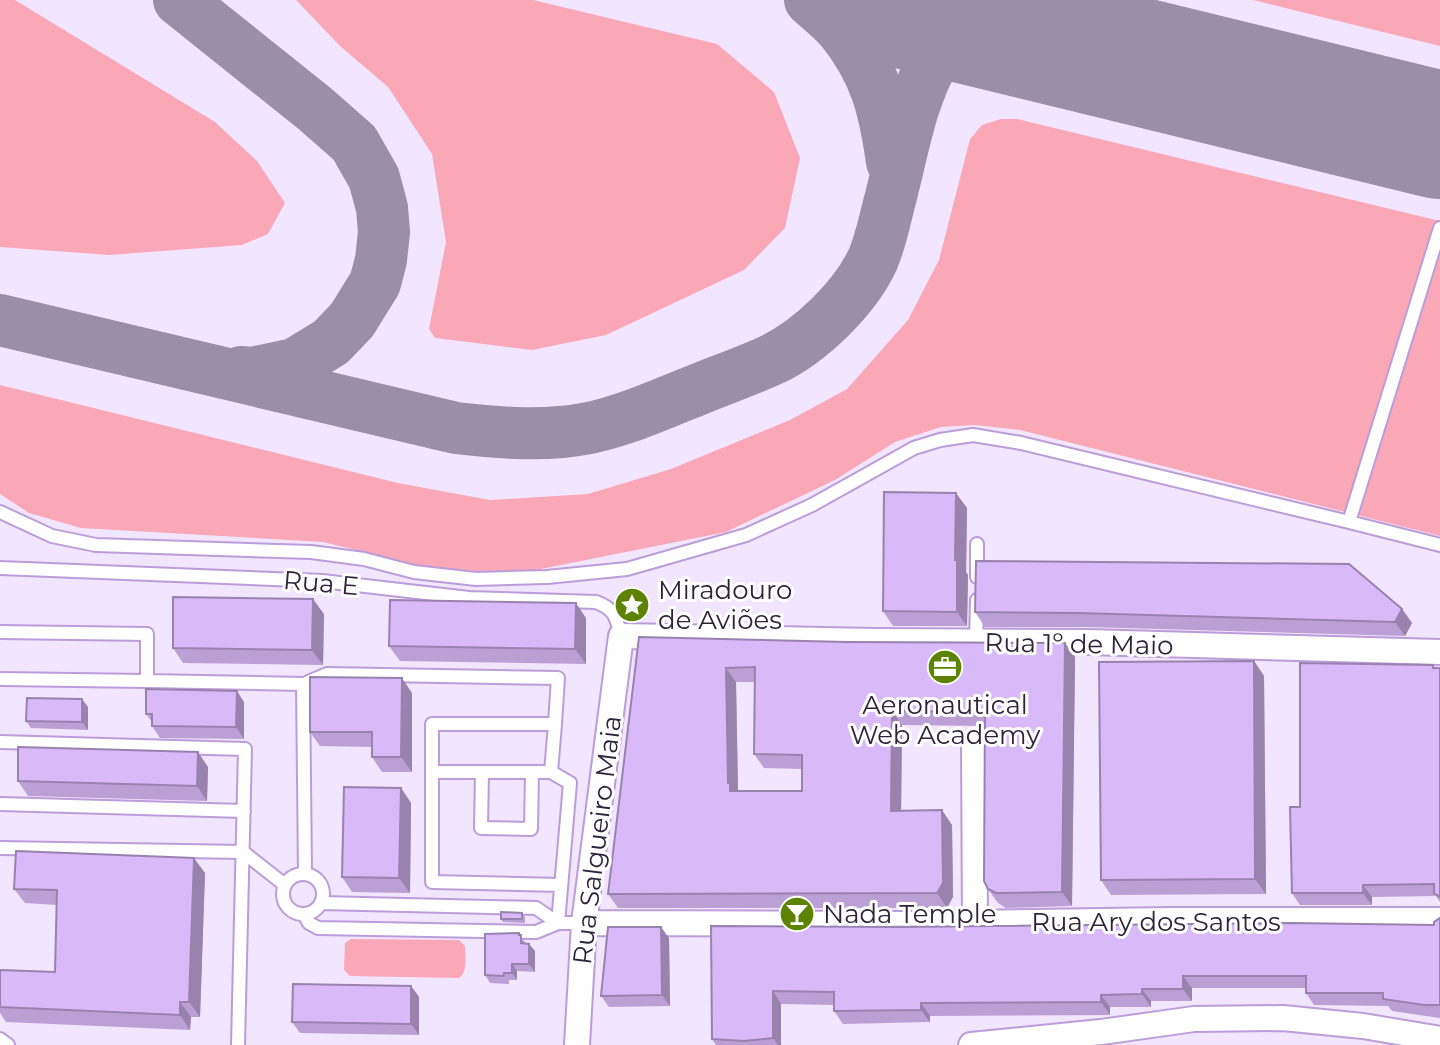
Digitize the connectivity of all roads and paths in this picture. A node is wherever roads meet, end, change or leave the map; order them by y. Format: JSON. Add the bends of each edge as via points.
{"nodes":[{"id":1,"x":1440,"y":228,"type":"edge"},
{"id":2,"x":0,"y":512,"type":"edge"},
{"id":3,"x":1349,"y":522,"type":"junction"},
{"id":4,"x":977,"y":544,"type":"dead end"},
{"id":5,"x":1440,"y":545,"type":"edge"},
{"id":6,"x":0,"y":568,"type":"edge"},
{"id":7,"x":0,"y":632,"type":"edge"},
{"id":8,"x":621,"y":636,"type":"junction"},
{"id":9,"x":976,"y":643,"type":"junction"},
{"id":10,"x":1440,"y":652,"type":"edge"},
{"id":11,"x":0,"y":679,"type":"edge"},
{"id":12,"x":147,"y":681,"type":"junction"},
{"id":13,"x":303,"y":684,"type":"junction"},
{"id":14,"x":555,"y":724,"type":"junction"},
{"id":15,"x":0,"y":742,"type":"edge"},
{"id":16,"x":974,"y":745,"type":"dead end"},
{"id":17,"x":432,"y":772,"type":"junction"},
{"id":18,"x":482,"y":772,"type":"junction"},
{"id":19,"x":532,"y":772,"type":"junction"},
{"id":20,"x":551,"y":772,"type":"junction"},
{"id":21,"x":0,"y":804,"type":"edge"},
{"id":22,"x":244,"y":811,"type":"junction"},
{"id":23,"x":0,"y":848,"type":"edge"},
{"id":24,"x":243,"y":852,"type":"junction"},
{"id":25,"x":305,"y":873,"type":"junction"},
{"id":26,"x":285,"y":885,"type":"junction"},
{"id":27,"x":561,"y":885,"type":"junction"},
{"id":28,"x":321,"y":903,"type":"junction"},
{"id":29,"x":304,"y":914,"type":"junction"},
{"id":30,"x":1440,"y":920,"type":"edge"},
{"id":31,"x":558,"y":923,"type":"junction"},
{"id":32,"x":584,"y":923,"type":"junction"},
{"id":33,"x":975,"y":923,"type":"junction"},
{"id":34,"x":0,"y":1039,"type":"edge"},
{"id":35,"x":1440,"y":1039,"type":"edge"},
{"id":36,"x":8,"y":1045,"type":"edge"},
{"id":37,"x":238,"y":1045,"type":"edge"},
{"id":38,"x":577,"y":1045,"type":"edge"},
{"id":39,"x":971,"y":1045,"type":"edge"}],
"edges":[{"from":1,"to":3,"type":"lane"},
{"from":2,"to":3,"type":"lane","via":[[52,536],[96,545],[311,552],[476,579],[547,577],[627,569],[746,535],[914,448],[973,435]]},
{"from":3,"to":5,"type":"lane"},
{"from":4,"to":9,"type":"lane"},
{"from":6,"to":8,"type":"lane","name":"Rua E","via":[[322,581],[469,598],[596,602],[615,614]]},
{"from":7,"to":12,"type":"lane","via":[[147,634]]},
{"from":8,"to":9,"type":"street","name":"Rua 1º de Maio"},
{"from":8,"to":32,"type":"street","name":"Rua Salgueiro Maia"},
{"from":9,"to":10,"type":"street","name":"Rua 1º de Maio"},
{"from":11,"to":12,"type":"lane"},
{"from":12,"to":13,"type":"lane"},
{"from":13,"to":14,"type":"lane","via":[[327,674],[558,678]]},
{"from":13,"to":25,"type":"lane"},
{"from":14,"to":17,"type":"lane","via":[[432,724]]},
{"from":14,"to":20,"type":"lane"},
{"from":15,"to":22,"type":"lane","via":[[245,749]]},
{"from":16,"to":33,"type":"street"},
{"from":17,"to":18,"type":"lane"},
{"from":17,"to":27,"type":"lane","via":[[432,882]]},
{"from":18,"to":19,"type":"lane"},
{"from":18,"to":19,"type":"lane","via":[[481,828],[531,829]]},
{"from":19,"to":20,"type":"lane"},
{"from":20,"to":27,"type":"lane","via":[[570,783]]},
{"from":21,"to":22,"type":"lane"},
{"from":22,"to":24,"type":"lane"},
{"from":23,"to":24,"type":"lane"},
{"from":24,"to":26,"type":"lane"},
{"from":24,"to":37,"type":"lane"},
{"from":25,"to":26,"type":"lane"},
{"from":25,"to":28,"type":"lane","via":[[319,881]]},
{"from":26,"to":29,"type":"lane","via":[[283,897],[289,908]]},
{"from":27,"to":31,"type":"lane"},
{"from":28,"to":29,"type":"lane"},
{"from":28,"to":31,"type":"lane","via":[[536,908]]},
{"from":29,"to":31,"type":"lane","via":[[318,928],[536,932]]},
{"from":30,"to":33,"type":"street","name":"Rua Ary dos Santos"},
{"from":31,"to":32,"type":"lane"},
{"from":32,"to":33,"type":"street","name":"Rua Ary dos Santos"},
{"from":32,"to":38,"type":"street","name":"Rua Salgueiro Maia"},
{"from":34,"to":36,"type":"lane"},
{"from":35,"to":39,"type":"street","via":[[1283,1018],[1194,1019]]}]}
